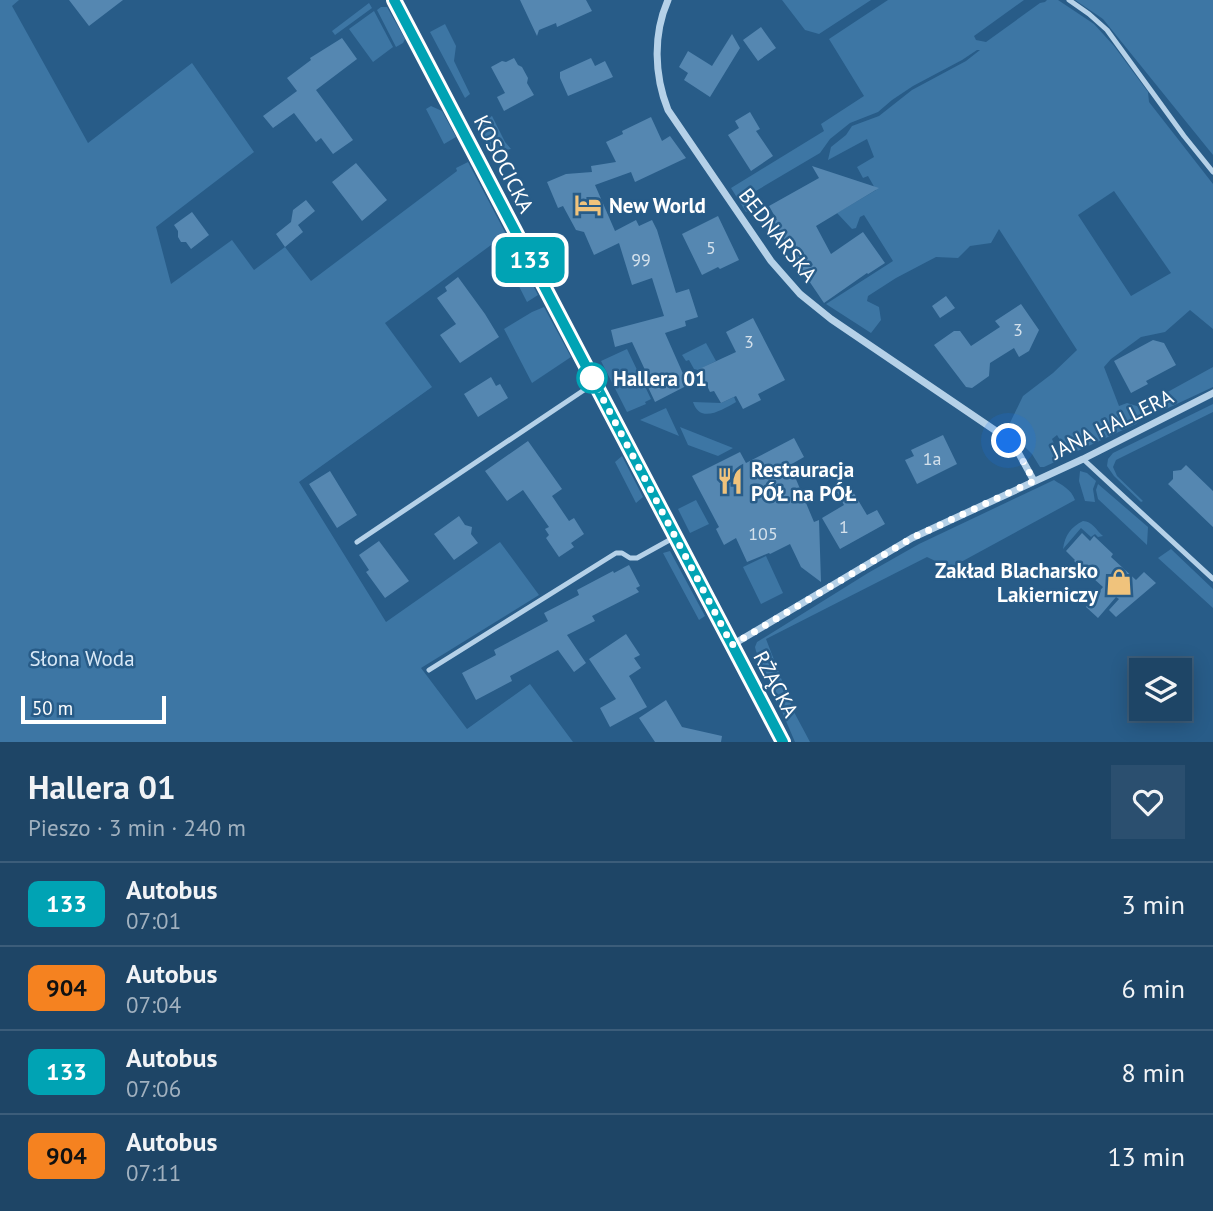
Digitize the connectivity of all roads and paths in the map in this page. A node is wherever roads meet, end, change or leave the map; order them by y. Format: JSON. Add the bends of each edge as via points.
{"nodes":[{"id":1,"x":394,"y":0,"type":"edge"},
{"id":2,"x":668,"y":0,"type":"edge"},
{"id":3,"x":1069,"y":0,"type":"edge"},
{"id":4,"x":1213,"y":172,"type":"edge"},
{"id":5,"x":595,"y":383,"type":"junction"},
{"id":6,"x":1213,"y":393,"type":"edge"},
{"id":7,"x":1083,"y":459,"type":"junction"},
{"id":8,"x":1034,"y":481,"type":"junction"},
{"id":9,"x":675,"y":537,"type":"junction"},
{"id":10,"x":357,"y":542,"type":"dead end"},
{"id":11,"x":1213,"y":579,"type":"edge"},
{"id":12,"x":732,"y":645,"type":"junction"},
{"id":13,"x":429,"y":670,"type":"dead end"},
{"id":14,"x":783,"y":742,"type":"edge"}],
"edges":[{"from":1,"to":5,"type":"street","name":"KOSOCICKA"},
{"from":2,"to":8,"type":"street","name":"BEDNARSKA","via":[[657,50],[667,110],[771,261],[805,299],[1009,441]]},
{"from":3,"to":4,"type":"lane","via":[[1107,30]]},
{"from":5,"to":9,"type":"street","name":"KOSOCICKA"},
{"from":5,"to":10,"type":"lane"},
{"from":6,"to":7,"type":"street","name":"JANA HALLERA"},
{"from":7,"to":8,"type":"street","name":"JANA HALLERA"},
{"from":7,"to":11,"type":"lane"},
{"from":8,"to":12,"type":"street","name":"JANA HALLERA","via":[[912,538]]},
{"from":9,"to":12,"type":"street","name":"KOSOCICKA"},
{"from":9,"to":13,"type":"lane","via":[[636,558],[616,553]]},
{"from":12,"to":14,"type":"street","name":"RŻĄCKA"}]}
